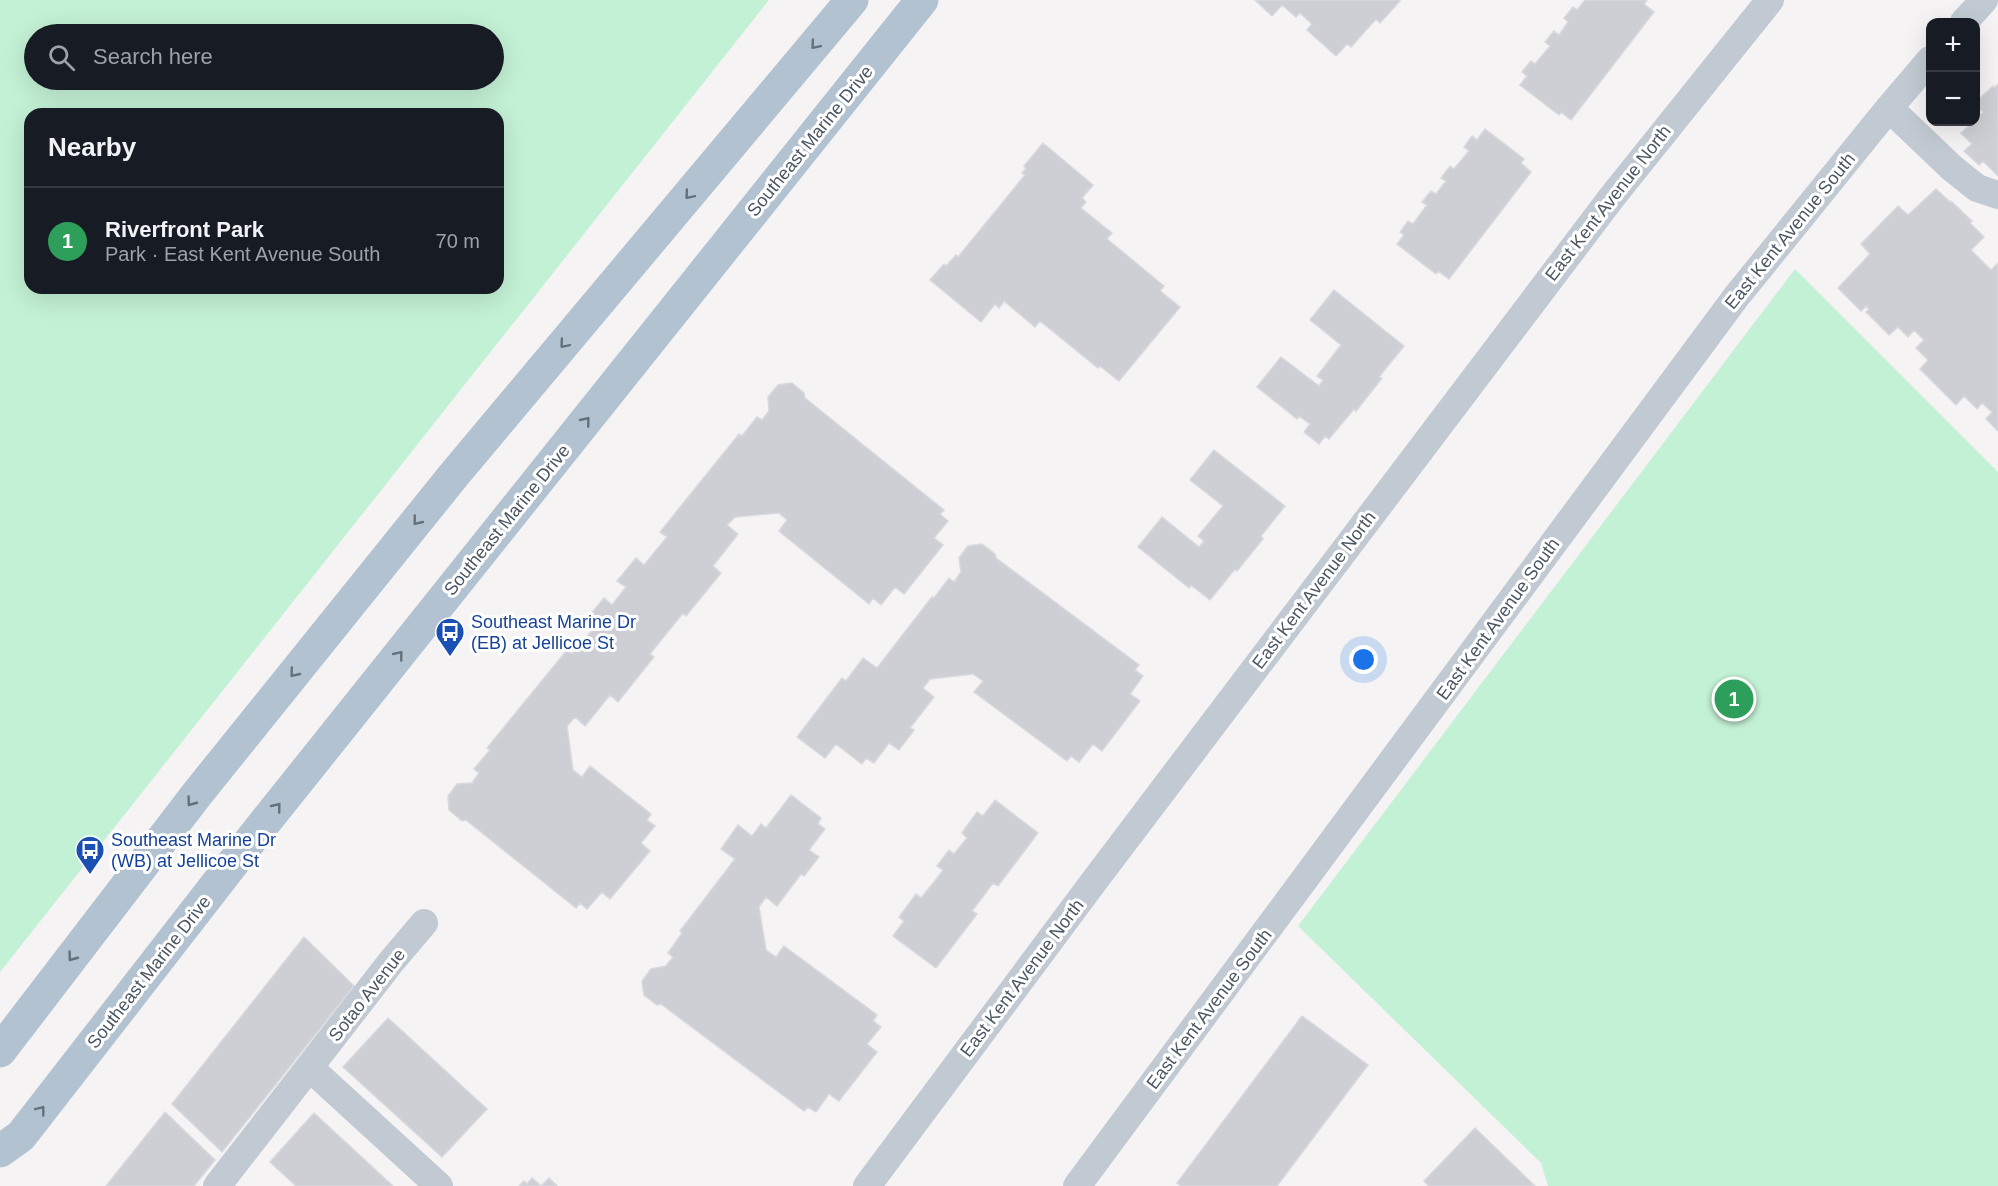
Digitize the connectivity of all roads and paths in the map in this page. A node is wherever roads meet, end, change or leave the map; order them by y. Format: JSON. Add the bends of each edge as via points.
{"nodes":[{"id":1,"x":852,"y":0,"type":"edge"},
{"id":2,"x":922,"y":0,"type":"edge"},
{"id":3,"x":1770,"y":0,"type":"edge"},
{"id":4,"x":1984,"y":0,"type":"edge"},
{"id":5,"x":1968,"y":18,"type":"edge"},
{"id":6,"x":1926,"y":65,"type":"edge"},
{"id":7,"x":1889,"y":108,"type":"junction"},
{"id":8,"x":1998,"y":195,"type":"edge"},
{"id":9,"x":424,"y":922,"type":"dead end"},
{"id":10,"x":0,"y":1051,"type":"edge"},
{"id":11,"x":310,"y":1068,"type":"junction"},
{"id":12,"x":0,"y":1151,"type":"edge"},
{"id":13,"x":217,"y":1186,"type":"edge"},
{"id":14,"x":439,"y":1186,"type":"edge"},
{"id":15,"x":867,"y":1186,"type":"edge"},
{"id":16,"x":1077,"y":1186,"type":"edge"}],
"edges":[{"from":1,"to":10,"type":"main road","one_way":true,"via":[[446,485],[197,794]]},
{"from":12,"to":2,"type":"main road","name":"Southeast Marine Drive","one_way":true,"via":[[21,1136],[261,827]]},
{"from":3,"to":15,"type":"street","name":"East Kent Avenue North","via":[[1612,196]]},
{"from":4,"to":5,"type":"street"},
{"from":6,"to":7,"type":"street","name":"East Kent Avenue South"},
{"from":7,"to":8,"type":"street","via":[[1977,188]]},
{"from":7,"to":16,"type":"street","name":"East Kent Avenue South","via":[[1736,297]]},
{"from":9,"to":11,"type":"street","name":"Sotao Avenue"},
{"from":11,"to":13,"type":"street","name":"Sotao Avenue"},
{"from":11,"to":14,"type":"street"}]}
